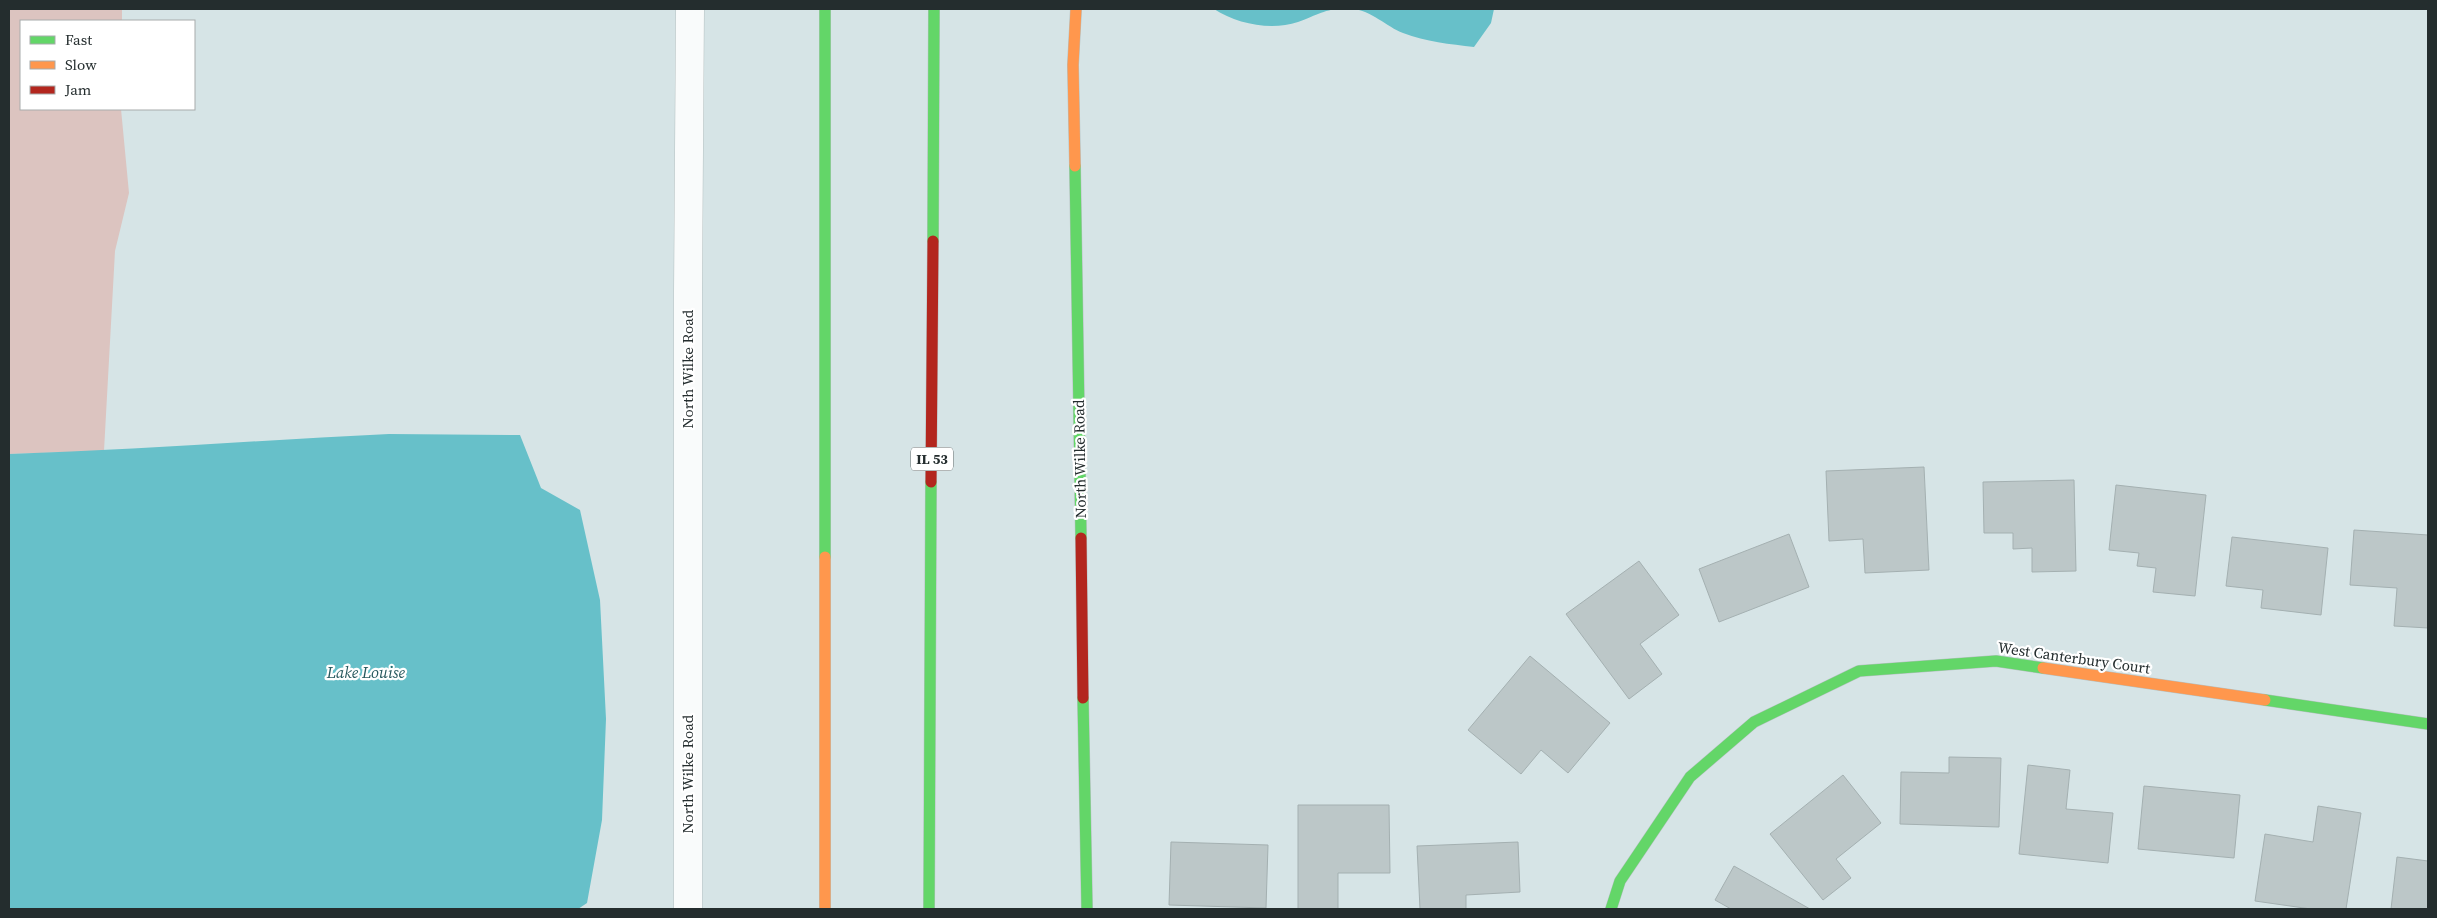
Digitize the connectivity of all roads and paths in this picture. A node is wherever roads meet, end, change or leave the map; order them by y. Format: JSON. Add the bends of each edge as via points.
{"nodes":[{"id":1,"x":690,"y":9,"type":"edge"},
{"id":2,"x":825,"y":9,"type":"edge"},
{"id":3,"x":934,"y":9,"type":"edge"},
{"id":4,"x":1076,"y":9,"type":"edge"},
{"id":5,"x":2428,"y":724,"type":"edge"},
{"id":6,"x":688,"y":909,"type":"edge"},
{"id":7,"x":825,"y":909,"type":"edge"},
{"id":8,"x":929,"y":909,"type":"edge"},
{"id":9,"x":1088,"y":909,"type":"edge"},
{"id":10,"x":1611,"y":909,"type":"edge"}],
"edges":[{"from":1,"to":6,"type":"street","name":"North Wilke Road"},
{"from":2,"to":7,"type":"main road"},
{"from":3,"to":8,"type":"main road","number":"IL 53"},
{"from":4,"to":9,"type":"main road","name":"North Wilke Road","via":[[1074,65]]},
{"from":5,"to":10,"type":"main road","name":"West Canterbury Court","via":[[1996,661],[1859,671],[1754,722],[1690,777],[1620,881]]}]}
